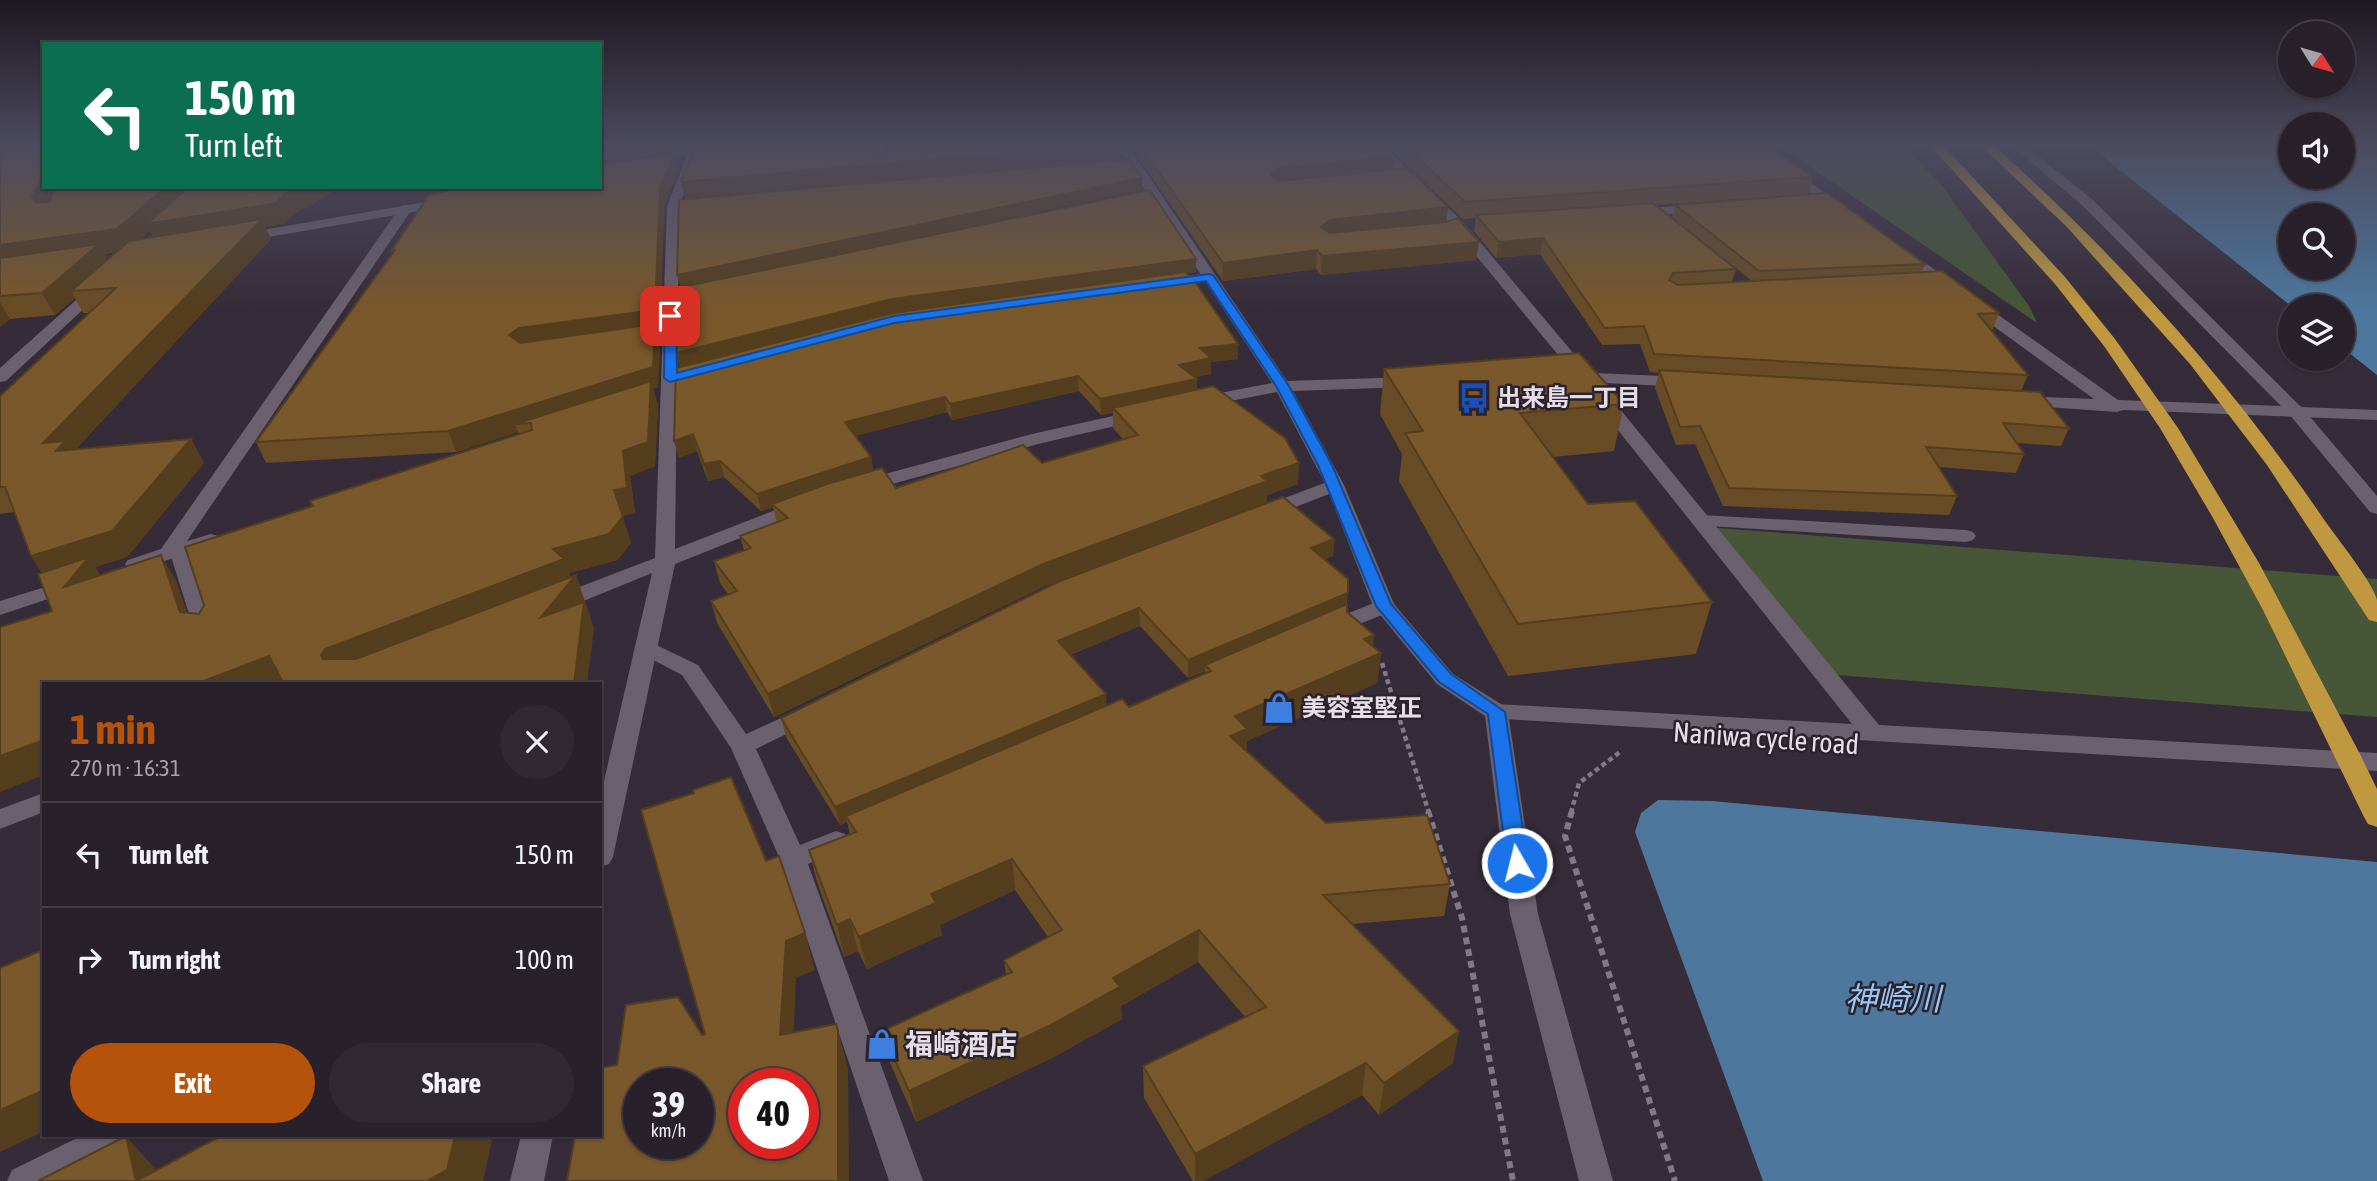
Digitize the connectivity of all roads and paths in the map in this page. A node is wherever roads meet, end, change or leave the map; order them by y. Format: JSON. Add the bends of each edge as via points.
{"nodes":[{"id":1,"x":464,"y":199,"type":"edge"},
{"id":2,"x":682,"y":199,"type":"edge"},
{"id":3,"x":1151,"y":199,"type":"edge"},
{"id":4,"x":1430,"y":199,"type":"edge"},
{"id":5,"x":1824,"y":199,"type":"edge"},
{"id":6,"x":1826,"y":199,"type":"edge"},
{"id":7,"x":1987,"y":199,"type":"edge"},
{"id":8,"x":2045,"y":199,"type":"edge"},
{"id":9,"x":2083,"y":199,"type":"edge"},
{"id":10,"x":1799,"y":201,"type":"edge"},
{"id":11,"x":1719,"y":207,"type":"edge"},
{"id":12,"x":406,"y":209,"type":"junction"},
{"id":13,"x":1653,"y":212,"type":"junction"},
{"id":14,"x":1625,"y":214,"type":"edge"},
{"id":15,"x":1857,"y":221,"type":"edge"},
{"id":16,"x":1465,"y":226,"type":"junction"},
{"id":17,"x":1673,"y":228,"type":"edge"},
{"id":18,"x":1444,"y":233,"type":"edge"},
{"id":19,"x":229,"y":240,"type":"edge"},
{"id":20,"x":1888,"y":243,"type":"edge"},
{"id":21,"x":113,"y":275,"type":"edge"},
{"id":22,"x":1209,"y":277,"type":"junction"},
{"id":23,"x":1941,"y":281,"type":"junction"},
{"id":24,"x":1914,"y":282,"type":"edge"},
{"id":25,"x":1154,"y":284,"type":"edge"},
{"id":26,"x":1584,"y":376,"type":"junction"},
{"id":27,"x":0,"y":377,"type":"edge"},
{"id":28,"x":1557,"y":377,"type":"edge"},
{"id":29,"x":1433,"y":381,"type":"edge"},
{"id":30,"x":1707,"y":383,"type":"edge"},
{"id":31,"x":1282,"y":386,"type":"junction"},
{"id":32,"x":2008,"y":400,"type":"edge"},
{"id":33,"x":1183,"y":405,"type":"edge"},
{"id":34,"x":2117,"y":407,"type":"junction"},
{"id":35,"x":2295,"y":410,"type":"junction"},
{"id":36,"x":1157,"y":411,"type":"edge"},
{"id":37,"x":2368,"y":414,"type":"edge"},
{"id":38,"x":1335,"y":485,"type":"junction"},
{"id":39,"x":847,"y":491,"type":"edge"},
{"id":40,"x":823,"y":498,"type":"edge"},
{"id":41,"x":2377,"y":508,"type":"edge"},
{"id":42,"x":1245,"y":519,"type":"edge"},
{"id":43,"x":1701,"y":521,"type":"junction"},
{"id":44,"x":232,"y":533,"type":"edge"},
{"id":45,"x":1966,"y":536,"type":"dead end"},
{"id":46,"x":174,"y":552,"type":"junction"},
{"id":47,"x":665,"y":561,"type":"junction"},
{"id":48,"x":117,"y":570,"type":"edge"},
{"id":49,"x":91,"y":579,"type":"edge"},
{"id":50,"x":1384,"y":606,"type":"junction"},
{"id":51,"x":0,"y":608,"type":"edge"},
{"id":52,"x":535,"y":612,"type":"edge"},
{"id":53,"x":2377,"y":615,"type":"edge"},
{"id":54,"x":206,"y":633,"type":"edge"},
{"id":55,"x":1307,"y":639,"type":"edge"},
{"id":56,"x":646,"y":647,"type":"junction"},
{"id":57,"x":1380,"y":655,"type":"edge"},
{"id":58,"x":829,"y":703,"type":"edge"},
{"id":59,"x":1496,"y":712,"type":"junction"},
{"id":60,"x":1873,"y":734,"type":"junction"},
{"id":61,"x":742,"y":746,"type":"junction"},
{"id":62,"x":1623,"y":750,"type":"dead end"},
{"id":63,"x":2377,"y":762,"type":"edge"},
{"id":64,"x":42,"y":803,"type":"edge"},
{"id":65,"x":2377,"y":817,"type":"edge"},
{"id":66,"x":0,"y":819,"type":"edge"},
{"id":67,"x":857,"y":831,"type":"edge"},
{"id":68,"x":602,"y":849,"type":"edge"},
{"id":69,"x":793,"y":859,"type":"junction"},
{"id":70,"x":112,"y":1137,"type":"edge"},
{"id":71,"x":537,"y":1137,"type":"edge"},
{"id":72,"x":24,"y":1181,"type":"edge"},
{"id":73,"x":527,"y":1181,"type":"edge"},
{"id":74,"x":906,"y":1181,"type":"edge"},
{"id":75,"x":1513,"y":1181,"type":"edge"},
{"id":76,"x":1596,"y":1181,"type":"edge"},
{"id":77,"x":1675,"y":1181,"type":"edge"}],
"edges":[{"from":1,"to":12,"type":"street"},
{"from":2,"to":47,"type":"street","via":[[677,296],[664,336],[670,385]]},
{"from":3,"to":22,"type":"street"},
{"from":4,"to":16,"type":"street"},
{"from":5,"to":10,"type":"street"},
{"from":6,"to":15,"type":"street"},
{"from":7,"to":65,"type":"highway","via":[[2078,302],[2161,415],[2249,560]]},
{"from":8,"to":53,"type":"highway","via":[[2149,307],[2246,426]]},
{"from":9,"to":35,"type":"street"},
{"from":11,"to":13,"type":"street"},
{"from":12,"to":19,"type":"street"},
{"from":12,"to":46,"type":"street"},
{"from":13,"to":14,"type":"street"},
{"from":13,"to":17,"type":"street"},
{"from":16,"to":18,"type":"street"},
{"from":16,"to":26,"type":"street"},
{"from":20,"to":23,"type":"street"},
{"from":21,"to":27,"type":"street"},
{"from":22,"to":25,"type":"street"},
{"from":22,"to":31,"type":"street"},
{"from":23,"to":24,"type":"street"},
{"from":23,"to":34,"type":"street"},
{"from":26,"to":28,"type":"street"},
{"from":26,"to":30,"type":"street"},
{"from":26,"to":43,"type":"street"},
{"from":29,"to":31,"type":"street"},
{"from":31,"to":33,"type":"street"},
{"from":31,"to":38,"type":"street"},
{"from":32,"to":34,"type":"street"},
{"from":34,"to":35,"type":"street"},
{"from":35,"to":37,"type":"street"},
{"from":35,"to":41,"type":"street"},
{"from":36,"to":39,"type":"street","via":[[1038,438]]},
{"from":38,"to":42,"type":"street"},
{"from":38,"to":50,"type":"street"},
{"from":40,"to":47,"type":"street"},
{"from":43,"to":45,"type":"street"},
{"from":43,"to":60,"type":"street"},
{"from":44,"to":46,"type":"street"},
{"from":46,"to":48,"type":"street"},
{"from":46,"to":54,"type":"street"},
{"from":47,"to":52,"type":"street"},
{"from":47,"to":56,"type":"street"},
{"from":49,"to":51,"type":"street"},
{"from":50,"to":55,"type":"street"},
{"from":50,"to":59,"type":"street","via":[[1445,678]]},
{"from":56,"to":61,"type":"street","via":[[690,670]]},
{"from":56,"to":68,"type":"street"},
{"from":57,"to":75,"type":"path","via":[[1462,918]]},
{"from":58,"to":61,"type":"street"},
{"from":59,"to":60,"type":"street"},
{"from":59,"to":76,"type":"street","via":[[1524,914]]},
{"from":60,"to":63,"type":"street"},
{"from":61,"to":69,"type":"street"},
{"from":62,"to":77,"type":"path","via":[[1579,783],[1565,836]]},
{"from":64,"to":66,"type":"street"},
{"from":67,"to":69,"type":"street"},
{"from":69,"to":74,"type":"street"},
{"from":70,"to":72,"type":"street"},
{"from":71,"to":73,"type":"street"}]}
